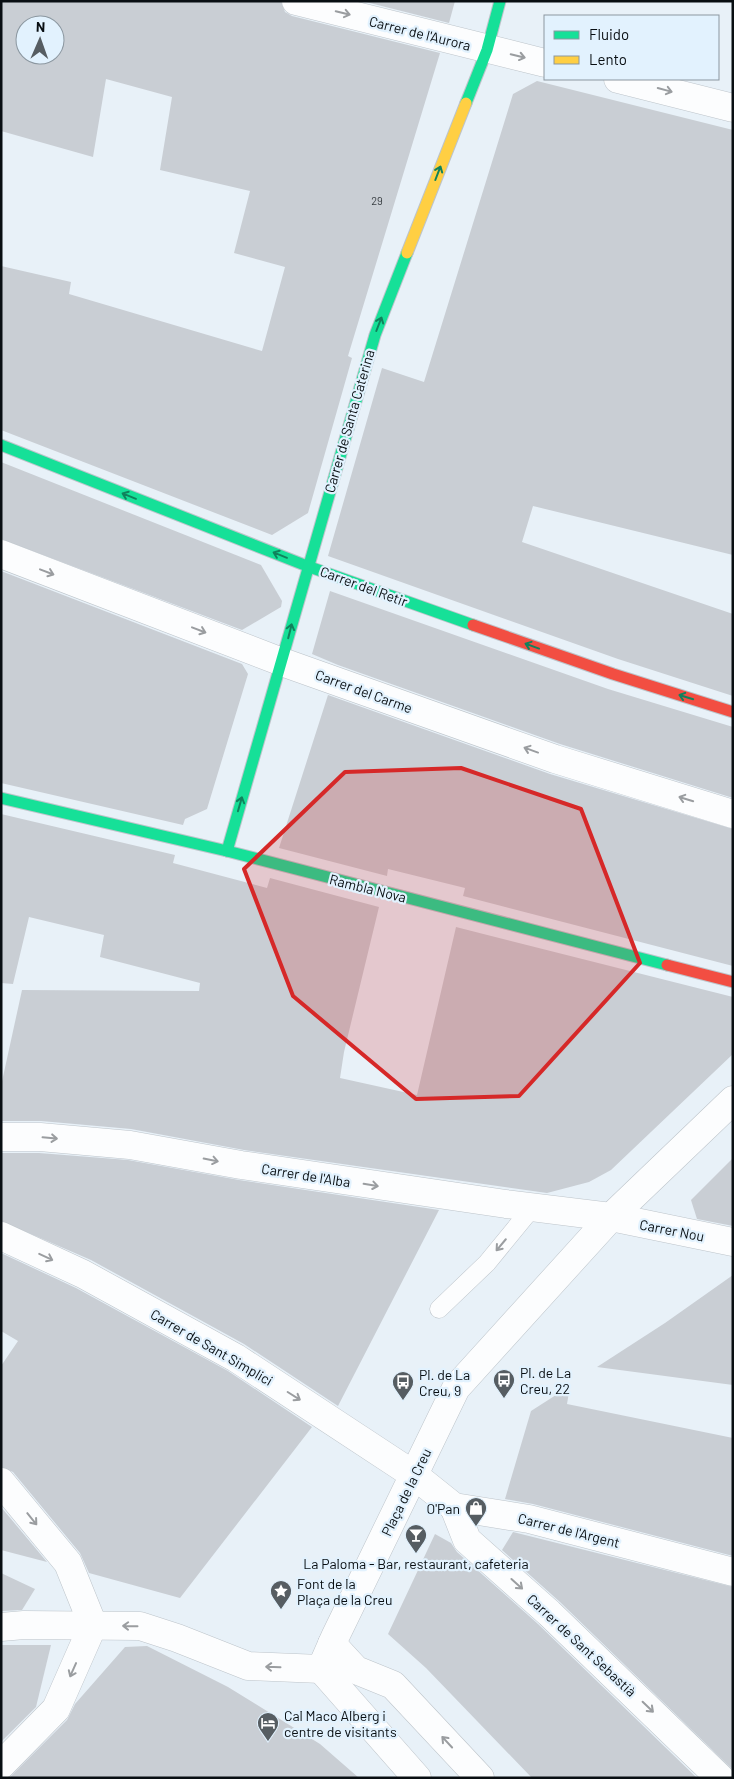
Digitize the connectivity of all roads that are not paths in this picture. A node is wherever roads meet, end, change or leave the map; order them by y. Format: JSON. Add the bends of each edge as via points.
{"nodes":[{"id":1,"x":296,"y":1,"type":"edge"},
{"id":2,"x":500,"y":1,"type":"edge"},
{"id":3,"x":487,"y":50,"type":"junction"},
{"id":4,"x":544,"y":63,"type":"edge"},
{"id":5,"x":622,"y":80,"type":"edge"},
{"id":6,"x":733,"y":108,"type":"edge"},
{"id":7,"x":1,"y":445,"type":"edge"},
{"id":8,"x":1,"y":554,"type":"edge"},
{"id":9,"x":307,"y":566,"type":"junction"},
{"id":10,"x":282,"y":662,"type":"junction"},
{"id":11,"x":733,"y":712,"type":"edge"},
{"id":12,"x":1,"y":798,"type":"edge"},
{"id":13,"x":733,"y":814,"type":"edge"},
{"id":14,"x":227,"y":851,"type":"junction"},
{"id":15,"x":733,"y":982,"type":"edge"},
{"id":16,"x":733,"y":1100,"type":"edge"},
{"id":17,"x":1,"y":1137,"type":"edge"},
{"id":18,"x":532,"y":1208,"type":"junction"},
{"id":19,"x":611,"y":1217,"type":"junction"},
{"id":20,"x":1,"y":1236,"type":"edge"},
{"id":21,"x":733,"y":1242,"type":"edge"},
{"id":22,"x":439,"y":1310,"type":"dead end"},
{"id":23,"x":414,"y":1475,"type":"junction"},
{"id":24,"x":1,"y":1482,"type":"edge"},
{"id":25,"x":454,"y":1507,"type":"junction"},
{"id":26,"x":733,"y":1572,"type":"edge"},
{"id":27,"x":93,"y":1625,"type":"junction"},
{"id":28,"x":1,"y":1627,"type":"edge"},
{"id":29,"x":332,"y":1644,"type":"junction"},
{"id":30,"x":321,"y":1669,"type":"junction"},
{"id":31,"x":1,"y":1765,"type":"edge"},
{"id":32,"x":416,"y":1778,"type":"edge"},
{"id":33,"x":480,"y":1778,"type":"edge"},
{"id":34,"x":720,"y":1778,"type":"edge"}],
"edges":[{"from":1,"to":3,"type":"street","name":"Carrer de l'Aurora","one_way":true},
{"from":2,"to":3,"type":"street","name":"Carrer de Santa Caterina"},
{"from":3,"to":4,"type":"street","name":"Carrer de l'Aurora","one_way":true},
{"from":9,"to":3,"type":"street","name":"Carrer de Santa Caterina","one_way":true,"via":[[375,335]]},
{"from":5,"to":6,"type":"street","one_way":true},
{"from":9,"to":7,"type":"street","name":"Carrer del Retir","one_way":true},
{"from":8,"to":10,"type":"street","name":"Carrer del Carme","one_way":true},
{"from":10,"to":9,"type":"street","name":"Carrer de Santa Caterina","one_way":true},
{"from":11,"to":9,"type":"street","name":"Carrer del Retir","one_way":true,"via":[[613,674]]},
{"from":13,"to":10,"type":"street","name":"Carrer del Carme","one_way":true,"via":[[555,759]]},
{"from":14,"to":10,"type":"street","name":"Carrer de Santa Caterina","one_way":true},
{"from":12,"to":14,"type":"street","name":"Rambla Nova"},
{"from":14,"to":15,"type":"street","name":"Rambla Nova"},
{"from":16,"to":19,"type":"street","name":"Plaça de la Creu"},
{"from":17,"to":18,"type":"street","name":"Carrer de l'Alba","one_way":true,"via":[[130,1145],[250,1167]]},
{"from":18,"to":19,"type":"street","name":"Carrer de l'Alba"},
{"from":18,"to":22,"type":"lane","one_way":true,"via":[[487,1263]]},
{"from":19,"to":21,"type":"street","name":"Carrer Nou"},
{"from":19,"to":23,"type":"street","name":"Plaça de la Creu","via":[[456,1388]]},
{"from":20,"to":23,"type":"street","name":"Carrer de Sant Simplici","one_way":true,"via":[[83,1274],[236,1358]]},
{"from":23,"to":25,"type":"street","name":"Carrer de l'Argent"},
{"from":23,"to":29,"type":"street","name":"Plaça de la Creu"},
{"from":24,"to":27,"type":"street","one_way":true,"via":[[68,1563]]},
{"from":25,"to":26,"type":"street","name":"Carrer de l'Argent","via":[[529,1519]]},
{"from":25,"to":34,"type":"street","name":"Carrer de Sant Sebastià","one_way":true,"via":[[468,1540],[549,1612]]},
{"from":27,"to":28,"type":"street"},
{"from":30,"to":27,"type":"street","one_way":true,"via":[[248,1666],[140,1626]]},
{"from":27,"to":31,"type":"street","one_way":true,"via":[[56,1709]]},
{"from":29,"to":30,"type":"street","name":"Plaça de la Creu"},
{"from":33,"to":29,"type":"street","one_way":true,"via":[[393,1685],[356,1670]]},
{"from":30,"to":32,"type":"street"}]}
